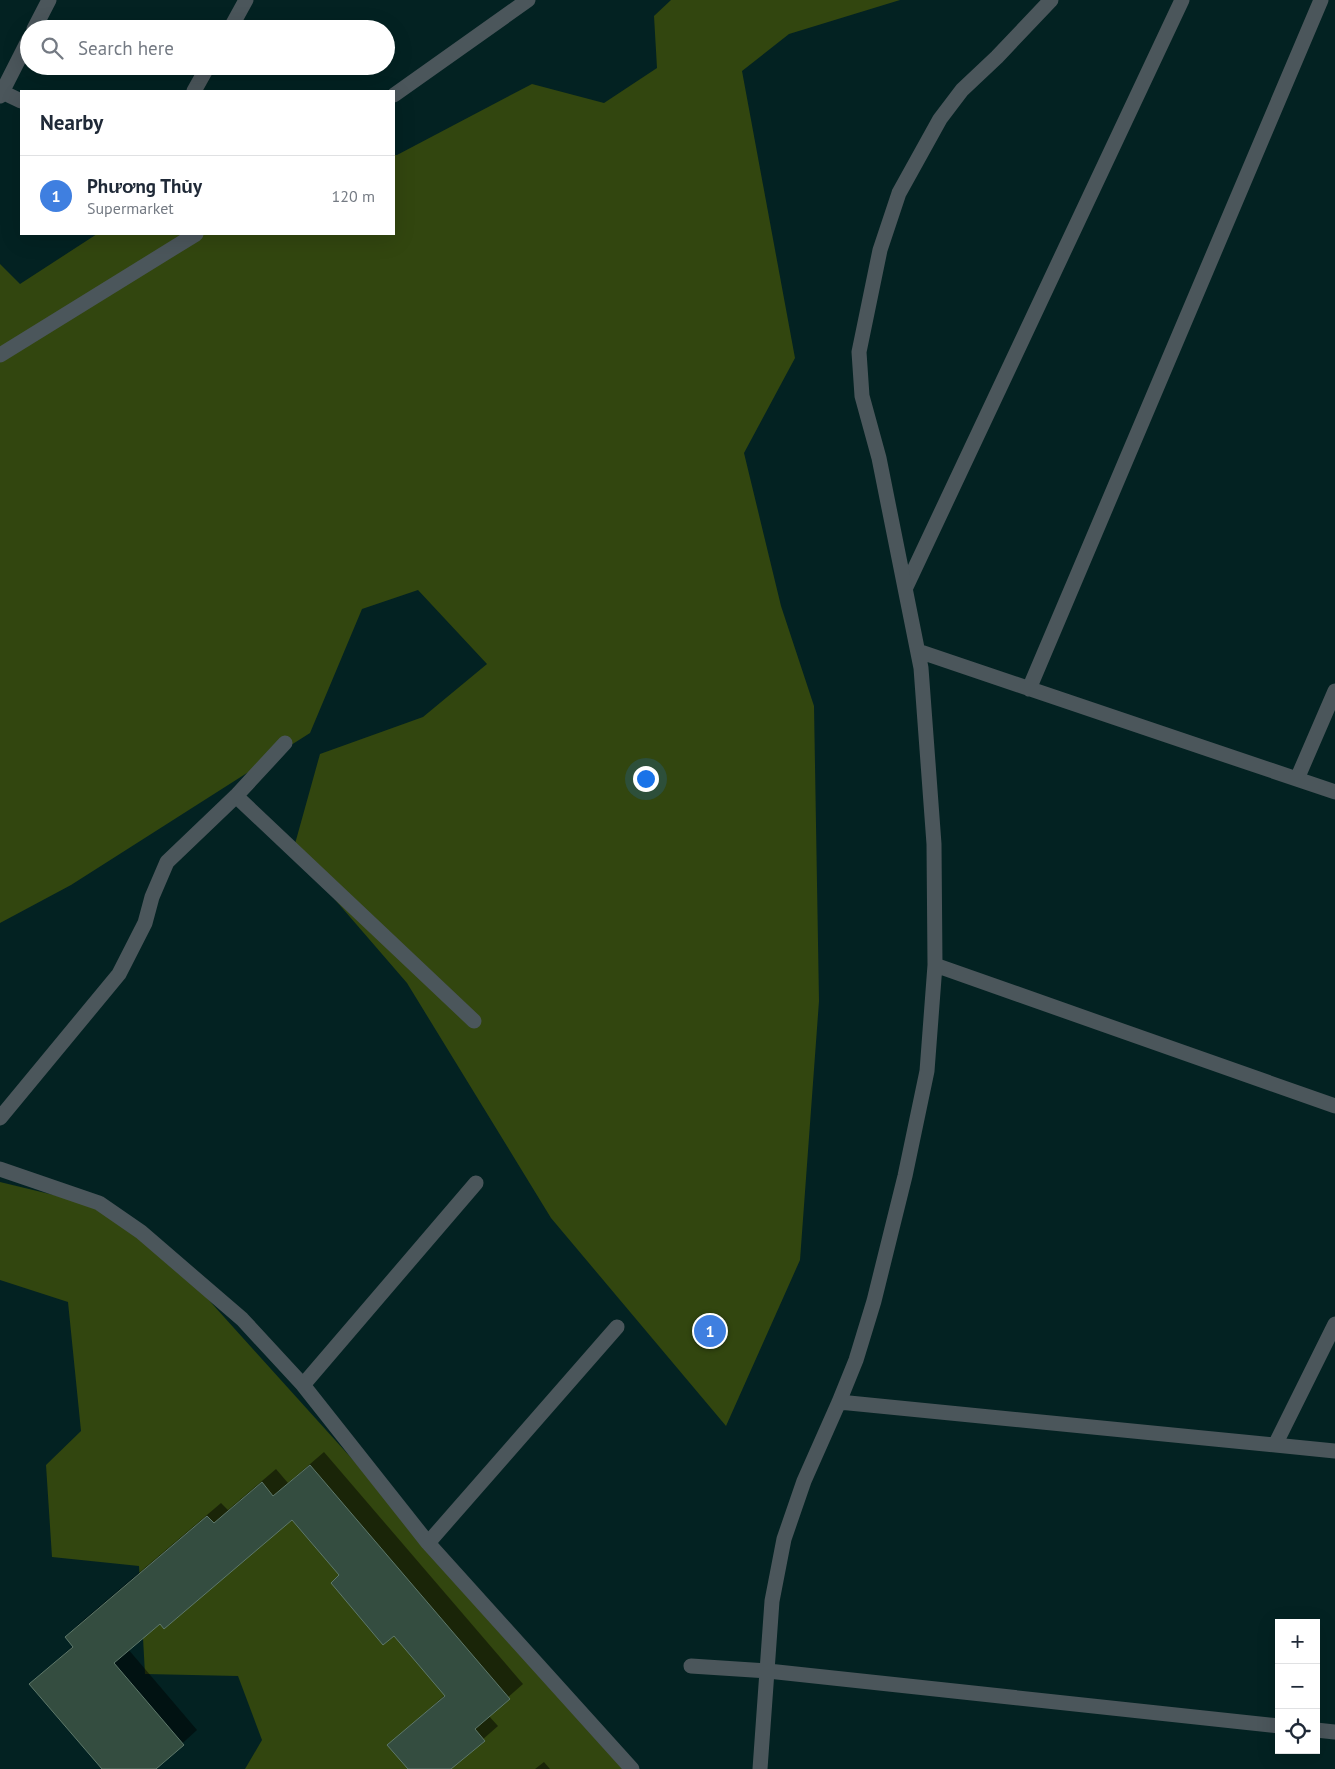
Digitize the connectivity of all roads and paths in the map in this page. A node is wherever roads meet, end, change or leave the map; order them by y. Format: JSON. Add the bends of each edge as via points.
{"nodes":[{"id":1,"x":49,"y":0,"type":"edge"},
{"id":2,"x":246,"y":0,"type":"edge"},
{"id":3,"x":528,"y":0,"type":"edge"},
{"id":4,"x":1051,"y":0,"type":"edge"},
{"id":5,"x":1182,"y":0,"type":"edge"},
{"id":6,"x":1321,"y":0,"type":"edge"},
{"id":7,"x":39,"y":20,"type":"edge"},
{"id":8,"x":235,"y":20,"type":"edge"},
{"id":9,"x":20,"y":56,"type":"edge"},
{"id":10,"x":203,"y":75,"type":"edge"},
{"id":11,"x":195,"y":90,"type":"edge"},
{"id":12,"x":1,"y":93,"type":"edge"},
{"id":13,"x":395,"y":94,"type":"edge"},
{"id":14,"x":20,"y":101,"type":"edge"},
{"id":15,"x":194,"y":235,"type":"edge"},
{"id":16,"x":0,"y":355,"type":"edge"},
{"id":17,"x":906,"y":587,"type":"junction"},
{"id":18,"x":918,"y":651,"type":"junction"},
{"id":19,"x":1029,"y":689,"type":"junction"},
{"id":20,"x":1335,"y":691,"type":"edge"},
{"id":21,"x":285,"y":743,"type":"dead end"},
{"id":22,"x":1297,"y":779,"type":"junction"},
{"id":23,"x":1335,"y":792,"type":"edge"},
{"id":24,"x":236,"y":796,"type":"junction"},
{"id":25,"x":935,"y":965,"type":"junction"},
{"id":26,"x":474,"y":1021,"type":"dead end"},
{"id":27,"x":1335,"y":1106,"type":"edge"},
{"id":28,"x":0,"y":1118,"type":"edge"},
{"id":29,"x":0,"y":1169,"type":"edge"},
{"id":30,"x":476,"y":1183,"type":"dead end"},
{"id":31,"x":1335,"y":1324,"type":"edge"},
{"id":32,"x":617,"y":1327,"type":"dead end"},
{"id":33,"x":303,"y":1385,"type":"junction"},
{"id":34,"x":839,"y":1402,"type":"junction"},
{"id":35,"x":1275,"y":1445,"type":"junction"},
{"id":36,"x":1335,"y":1451,"type":"edge"},
{"id":37,"x":428,"y":1544,"type":"junction"},
{"id":38,"x":691,"y":1666,"type":"dead end"},
{"id":39,"x":768,"y":1671,"type":"junction"},
{"id":40,"x":1275,"y":1726,"type":"edge"},
{"id":41,"x":1320,"y":1730,"type":"edge"},
{"id":42,"x":1335,"y":1732,"type":"edge"},
{"id":43,"x":632,"y":1769,"type":"edge"},
{"id":44,"x":760,"y":1769,"type":"edge"}],
"edges":[{"from":1,"to":7,"type":"street"},
{"from":2,"to":8,"type":"street"},
{"from":3,"to":13,"type":"street"},
{"from":4,"to":17,"type":"street","via":[[962,90],[940,119],[899,193],[880,250],[859,352],[862,396],[879,458]]},
{"from":5,"to":17,"type":"street"},
{"from":6,"to":19,"type":"street"},
{"from":9,"to":12,"type":"street"},
{"from":10,"to":11,"type":"street"},
{"from":12,"to":14,"type":"street"},
{"from":15,"to":16,"type":"street"},
{"from":17,"to":18,"type":"street"},
{"from":18,"to":19,"type":"street"},
{"from":18,"to":25,"type":"street","via":[[934,844]]},
{"from":19,"to":22,"type":"street"},
{"from":20,"to":22,"type":"street"},
{"from":21,"to":24,"type":"street"},
{"from":22,"to":23,"type":"street"},
{"from":24,"to":26,"type":"street"},
{"from":24,"to":28,"type":"street","via":[[167,862],[145,923],[119,974]]},
{"from":25,"to":27,"type":"street"},
{"from":25,"to":34,"type":"street","via":[[927,1071],[907,1166],[874,1301]]},
{"from":29,"to":33,"type":"street","via":[[99,1203],[141,1232],[242,1319]]},
{"from":30,"to":33,"type":"street"},
{"from":31,"to":35,"type":"street"},
{"from":32,"to":37,"type":"street"},
{"from":33,"to":37,"type":"street"},
{"from":34,"to":35,"type":"street"},
{"from":34,"to":39,"type":"street","via":[[804,1481],[784,1539],[772,1601]]},
{"from":35,"to":36,"type":"street"},
{"from":37,"to":43,"type":"street"},
{"from":38,"to":39,"type":"street"},
{"from":39,"to":40,"type":"street"},
{"from":39,"to":44,"type":"street"},
{"from":41,"to":42,"type":"street"}]}
